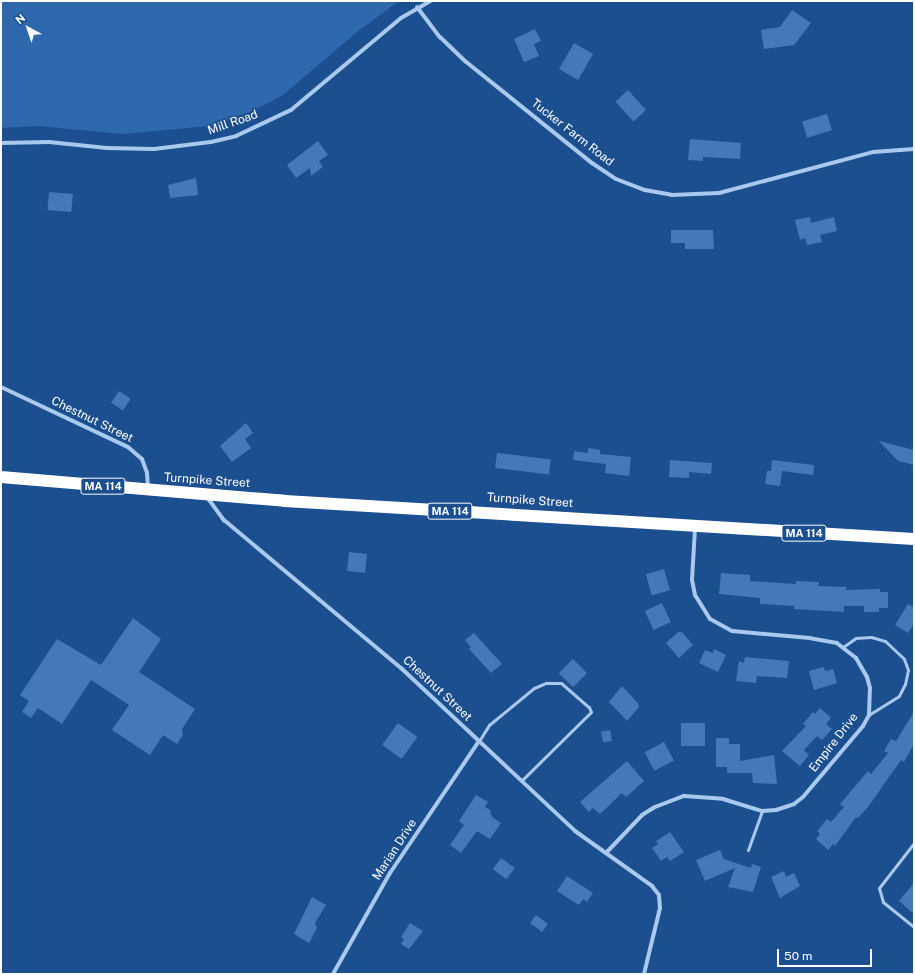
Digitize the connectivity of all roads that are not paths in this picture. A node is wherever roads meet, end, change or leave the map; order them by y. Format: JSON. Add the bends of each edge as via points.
{"nodes":[{"id":1,"x":430,"y":1,"type":"edge"},
{"id":2,"x":417,"y":7,"type":"junction"},
{"id":3,"x":1,"y":143,"type":"edge"},
{"id":4,"x":914,"y":149,"type":"edge"},
{"id":5,"x":1,"y":387,"type":"edge"},
{"id":6,"x":1,"y":477,"type":"edge"},
{"id":7,"x":148,"y":490,"type":"junction"},
{"id":8,"x":205,"y":493,"type":"junction"},
{"id":9,"x":695,"y":527,"type":"junction"},
{"id":10,"x":914,"y":539,"type":"edge"},
{"id":11,"x":843,"y":647,"type":"junction"},
{"id":12,"x":868,"y":715,"type":"junction"},
{"id":13,"x":479,"y":741,"type":"junction"},
{"id":14,"x":521,"y":781,"type":"junction"},
{"id":15,"x":762,"y":811,"type":"junction"},
{"id":16,"x":914,"y":843,"type":"edge"},
{"id":17,"x":748,"y":850,"type":"dead end"},
{"id":18,"x":606,"y":853,"type":"junction"},
{"id":19,"x":914,"y":927,"type":"edge"},
{"id":20,"x":333,"y":974,"type":"edge"},
{"id":21,"x":644,"y":974,"type":"edge"}],
"edges":[{"from":1,"to":2,"type":"street","name":"Mill Road"},
{"from":2,"to":3,"type":"street","name":"Mill Road","via":[[351,58],[291,110],[236,136],[211,142],[154,149],[107,148],[49,142]]},
{"from":2,"to":4,"type":"street","name":"Tucker Farm Road","via":[[440,37],[465,61],[586,158],[616,179],[645,190],[672,195],[719,193],[873,152]]},
{"from":5,"to":7,"type":"street","name":"Chestnut Street","via":[[128,447],[142,459],[147,473]]},
{"from":6,"to":7,"type":"highway","name":"Turnpike Street","number":"MA 114"},
{"from":7,"to":8,"type":"highway","name":"Turnpike Street","number":"MA 114"},
{"from":8,"to":9,"type":"highway","name":"Turnpike Street","number":"MA 114"},
{"from":8,"to":13,"type":"street","name":"Chestnut Street","via":[[224,520],[400,668]]},
{"from":9,"to":10,"type":"highway","name":"Turnpike Street","number":"MA 114"},
{"from":9,"to":11,"type":"street","name":"Empire Drive","via":[[692,580],[695,595],[710,619],[732,632],[825,640]]},
{"from":11,"to":12,"type":"street","name":"Empire Drive","via":[[856,658],[867,677],[870,688]]},
{"from":11,"to":12,"type":"lane","via":[[856,638],[871,637],[885,641],[904,659],[908,670],[899,696]]},
{"from":12,"to":15,"type":"street","name":"Empire Drive","via":[[863,726],[803,797],[786,808]]},
{"from":13,"to":14,"type":"street","name":"Chestnut Street"},
{"from":13,"to":14,"type":"lane","via":[[489,726],[534,688],[546,683],[561,683],[589,706],[591,712]]},
{"from":13,"to":20,"type":"street","name":"Marian Drive","via":[[390,873]]},
{"from":14,"to":18,"type":"street","name":"Chestnut Street","via":[[575,831]]},
{"from":15,"to":17,"type":"lane"},
{"from":15,"to":18,"type":"street","name":"Empire Drive","via":[[724,799],[684,796],[642,815]]},
{"from":16,"to":19,"type":"lane","via":[[879,888],[883,902]]},
{"from":18,"to":21,"type":"street","name":"Chestnut Street","via":[[652,886],[659,895],[658,915]]}]}
